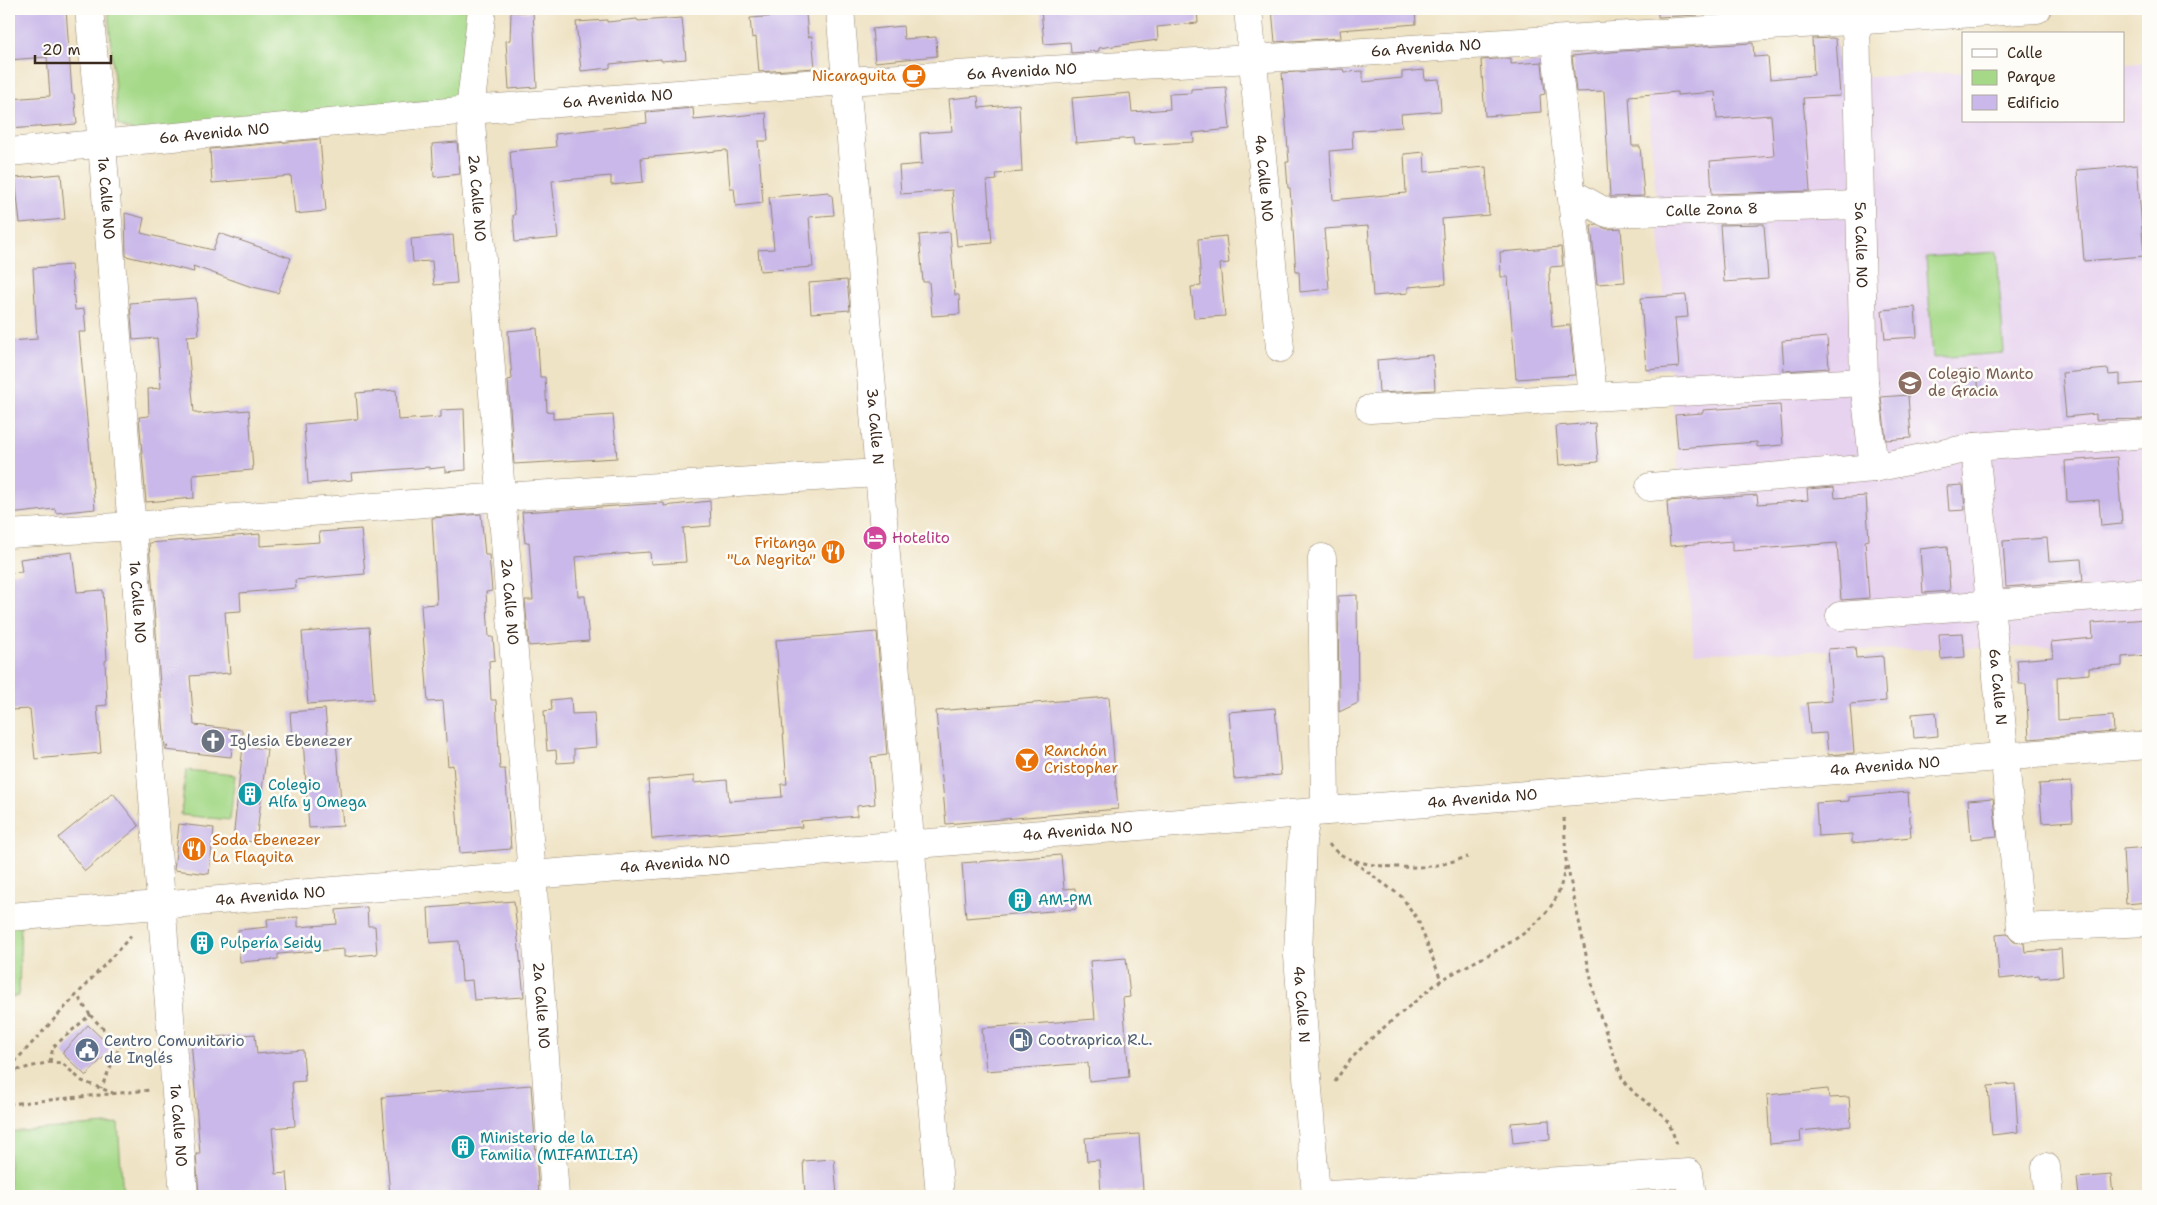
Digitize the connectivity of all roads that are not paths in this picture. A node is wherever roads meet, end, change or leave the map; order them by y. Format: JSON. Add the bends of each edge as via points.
{"nodes":[{"id":1,"x":89,"y":9,"type":"edge"},
{"id":2,"x":482,"y":9,"type":"edge"},
{"id":3,"x":840,"y":9,"type":"edge"},
{"id":4,"x":1248,"y":9,"type":"edge"},
{"id":5,"x":2037,"y":9,"type":"edge"},
{"id":6,"x":1856,"y":21,"type":"junction"},
{"id":7,"x":1555,"y":40,"type":"junction"},
{"id":8,"x":1252,"y":59,"type":"junction"},
{"id":9,"x":845,"y":80,"type":"junction"},
{"id":10,"x":470,"y":110,"type":"junction"},
{"id":11,"x":102,"y":144,"type":"junction"},
{"id":12,"x":9,"y":152,"type":"edge"},
{"id":13,"x":1571,"y":194,"type":"junction"},
{"id":14,"x":1859,"y":205,"type":"junction"},
{"id":15,"x":1280,"y":348,"type":"dead end"},
{"id":16,"x":1864,"y":382,"type":"junction"},
{"id":17,"x":1593,"y":396,"type":"junction"},
{"id":18,"x":1370,"y":409,"type":"dead end"},
{"id":19,"x":2148,"y":434,"type":"edge"},
{"id":20,"x":1975,"y":447,"type":"junction"},
{"id":21,"x":1874,"y":468,"type":"junction"},
{"id":22,"x":878,"y":473,"type":"junction"},
{"id":23,"x":1650,"y":488,"type":"dead end"},
{"id":24,"x":502,"y":497,"type":"junction"},
{"id":25,"x":132,"y":526,"type":"junction"},
{"id":26,"x":9,"y":534,"type":"edge"},
{"id":27,"x":1322,"y":558,"type":"dead end"},
{"id":28,"x":2148,"y":592,"type":"edge"},
{"id":29,"x":1990,"y":603,"type":"junction"},
{"id":30,"x":1840,"y":616,"type":"dead end"},
{"id":31,"x":2148,"y":745,"type":"edge"},
{"id":32,"x":2005,"y":756,"type":"junction"},
{"id":33,"x":1316,"y":812,"type":"junction"},
{"id":34,"x":910,"y":845,"type":"junction"},
{"id":35,"x":532,"y":875,"type":"junction"},
{"id":36,"x":161,"y":904,"type":"junction"},
{"id":37,"x":9,"y":917,"type":"edge"},
{"id":38,"x":2148,"y":922,"type":"edge"},
{"id":39,"x":2046,"y":1166,"type":"dead end"},
{"id":40,"x":1690,"y":1184,"type":"edge"},
{"id":41,"x":184,"y":1196,"type":"edge"},
{"id":42,"x":555,"y":1196,"type":"edge"},
{"id":43,"x":940,"y":1196,"type":"edge"},
{"id":44,"x":1315,"y":1196,"type":"edge"},
{"id":45,"x":2050,"y":1196,"type":"edge"}],
"edges":[{"from":1,"to":11,"type":"main road","name":"1a Calle NO"},
{"from":2,"to":10,"type":"main road","name":"2a Calle NO"},
{"from":3,"to":9,"type":"main road","name":"3a Calle N"},
{"from":4,"to":8,"type":"main road","name":"4a Calle NO"},
{"from":5,"to":6,"type":"main road","name":"6a Avenida NO"},
{"from":6,"to":7,"type":"main road","name":"6a Avenida NO"},
{"from":6,"to":14,"type":"main road","name":"5a Calle NO"},
{"from":7,"to":8,"type":"main road","name":"6a Avenida NO"},
{"from":7,"to":13,"type":"main road"},
{"from":8,"to":9,"type":"main road","name":"6a Avenida NO"},
{"from":8,"to":15,"type":"main road","name":"4a Calle NO"},
{"from":9,"to":10,"type":"main road","name":"6a Avenida NO"},
{"from":9,"to":22,"type":"main road","name":"3a Calle N"},
{"from":10,"to":11,"type":"main road","name":"6a Avenida NO"},
{"from":10,"to":24,"type":"main road","name":"2a Calle NO"},
{"from":11,"to":12,"type":"main road","name":"6a Avenida NO"},
{"from":11,"to":25,"type":"main road","name":"1a Calle NO"},
{"from":13,"to":14,"type":"main road","name":"Calle Zona 8","via":[[1607,213]]},
{"from":13,"to":17,"type":"main road"},
{"from":14,"to":16,"type":"main road","name":"5a Calle NO"},
{"from":16,"to":17,"type":"main road"},
{"from":16,"to":21,"type":"main road","name":"5a Calle NO"},
{"from":17,"to":18,"type":"main road"},
{"from":19,"to":20,"type":"main road"},
{"from":20,"to":21,"type":"main road"},
{"from":20,"to":29,"type":"main road","name":"6a Calle N"},
{"from":21,"to":23,"type":"main road"},
{"from":22,"to":24,"type":"main road"},
{"from":22,"to":34,"type":"main road","name":"3a Calle N"},
{"from":24,"to":25,"type":"main road"},
{"from":24,"to":35,"type":"main road","name":"2a Calle NO"},
{"from":25,"to":26,"type":"main road"},
{"from":25,"to":36,"type":"main road","name":"1a Calle NO"},
{"from":27,"to":33,"type":"main road","name":"4a Calle N"},
{"from":28,"to":29,"type":"main road"},
{"from":29,"to":30,"type":"main road"},
{"from":29,"to":32,"type":"main road","name":"6a Calle N"},
{"from":31,"to":32,"type":"main road","name":"4a Avenida NO"},
{"from":32,"to":33,"type":"main road","name":"4a Avenida NO"},
{"from":32,"to":38,"type":"main road","name":"6a Calle N","via":[[2020,928]]},
{"from":33,"to":34,"type":"main road","name":"4a Avenida NO"},
{"from":33,"to":44,"type":"main road","name":"4a Calle N","via":[[1302,840],[1298,956]]},
{"from":34,"to":35,"type":"main road","name":"4a Avenida NO"},
{"from":34,"to":43,"type":"main road","name":"3a Calle N"},
{"from":35,"to":36,"type":"main road","name":"4a Avenida NO"},
{"from":35,"to":42,"type":"main road","name":"2a Calle NO"},
{"from":36,"to":37,"type":"main road","name":"4a Avenida NO"},
{"from":36,"to":41,"type":"main road","name":"1a Calle NO"},
{"from":39,"to":45,"type":"main road"},
{"from":40,"to":44,"type":"main road"}]}
